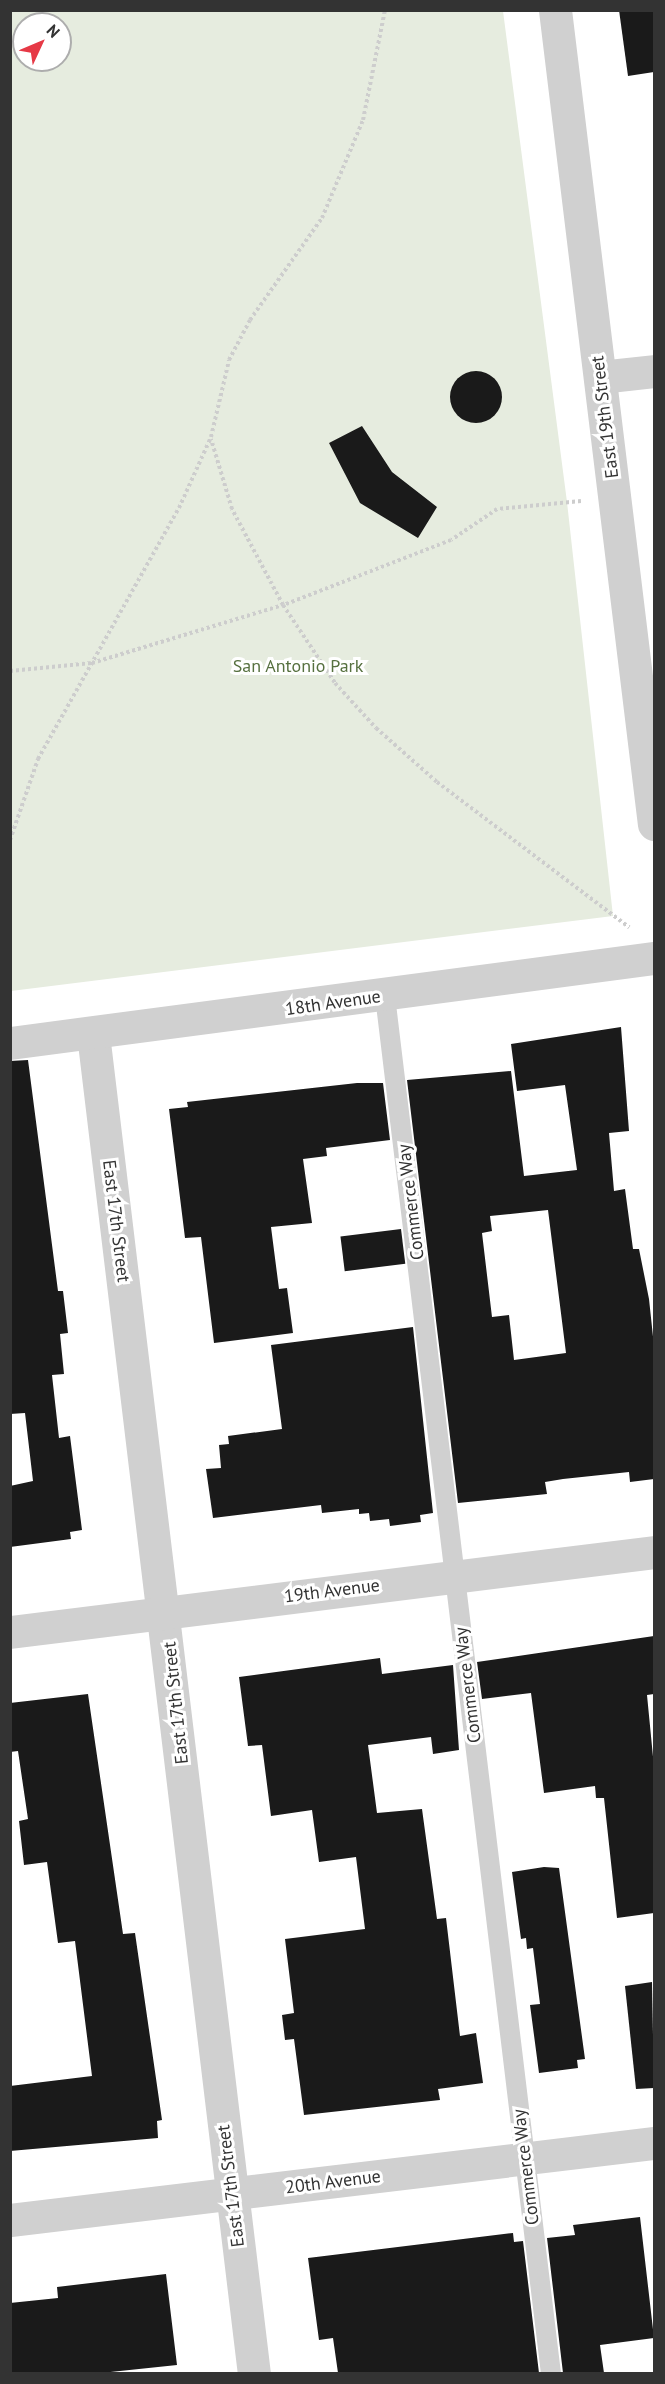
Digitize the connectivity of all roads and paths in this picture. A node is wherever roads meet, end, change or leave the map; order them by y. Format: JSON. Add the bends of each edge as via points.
{"nodes":[{"id":1,"x":385,"y":10,"type":"edge"},
{"id":2,"x":555,"y":10,"type":"edge"},
{"id":3,"x":654,"y":371,"type":"edge"},
{"id":4,"x":600,"y":377,"type":"junction"},
{"id":5,"x":211,"y":437,"type":"junction"},
{"id":6,"x":615,"y":498,"type":"junction"},
{"id":7,"x":283,"y":605,"type":"junction"},
{"id":8,"x":92,"y":663,"type":"junction"},
{"id":9,"x":10,"y":671,"type":"edge"},
{"id":10,"x":654,"y":824,"type":"edge"},
{"id":11,"x":10,"y":840,"type":"edge"},
{"id":12,"x":646,"y":945,"type":"edge"},
{"id":13,"x":385,"y":996,"type":"junction"},
{"id":14,"x":93,"y":1034,"type":"junction"},
{"id":15,"x":10,"y":1043,"type":"edge"},
{"id":16,"x":654,"y":1552,"type":"edge"},
{"id":17,"x":455,"y":1576,"type":"junction"},
{"id":18,"x":166,"y":1612,"type":"junction"},
{"id":19,"x":10,"y":1632,"type":"edge"},
{"id":20,"x":654,"y":2143,"type":"edge"},
{"id":21,"x":525,"y":2159,"type":"junction"},
{"id":22,"x":231,"y":2194,"type":"junction"},
{"id":23,"x":10,"y":2220,"type":"edge"},
{"id":24,"x":254,"y":2373,"type":"edge"},
{"id":25,"x":551,"y":2373,"type":"edge"}],
"edges":[{"from":1,"to":5,"type":"path","via":[[363,120],[322,218],[250,320],[229,360]]},
{"from":2,"to":4,"type":"street","name":"East 19th Street"},
{"from":3,"to":4,"type":"street"},
{"from":4,"to":6,"type":"street","name":"East 19th Street"},
{"from":5,"to":7,"type":"path","via":[[232,509]]},
{"from":5,"to":8,"type":"path","via":[[179,508]]},
{"from":6,"to":7,"type":"path","via":[[497,509],[451,540]]},
{"from":6,"to":10,"type":"street","name":"East 19th Street"},
{"from":7,"to":8,"type":"path"},
{"from":7,"to":12,"type":"path","via":[[335,683],[376,728],[437,782]]},
{"from":8,"to":9,"type":"path"},
{"from":8,"to":11,"type":"path","via":[[38,759]]},
{"from":12,"to":13,"type":"street","name":"18th Avenue"},
{"from":13,"to":14,"type":"street","name":"18th Avenue"},
{"from":13,"to":17,"type":"lane","name":"Commerce Way"},
{"from":14,"to":15,"type":"street","name":"18th Avenue"},
{"from":14,"to":18,"type":"street","name":"East 17th Street"},
{"from":16,"to":17,"type":"street","name":"19th Avenue"},
{"from":17,"to":18,"type":"street","name":"19th Avenue"},
{"from":17,"to":21,"type":"lane","name":"Commerce Way"},
{"from":18,"to":19,"type":"street","name":"19th Avenue"},
{"from":18,"to":22,"type":"street","name":"East 17th Street"},
{"from":20,"to":21,"type":"street","name":"20th Avenue"},
{"from":21,"to":22,"type":"street","name":"20th Avenue"},
{"from":21,"to":25,"type":"lane","name":"Commerce Way"},
{"from":22,"to":23,"type":"street","name":"20th Avenue"},
{"from":22,"to":24,"type":"street","name":"East 17th Street"}]}
